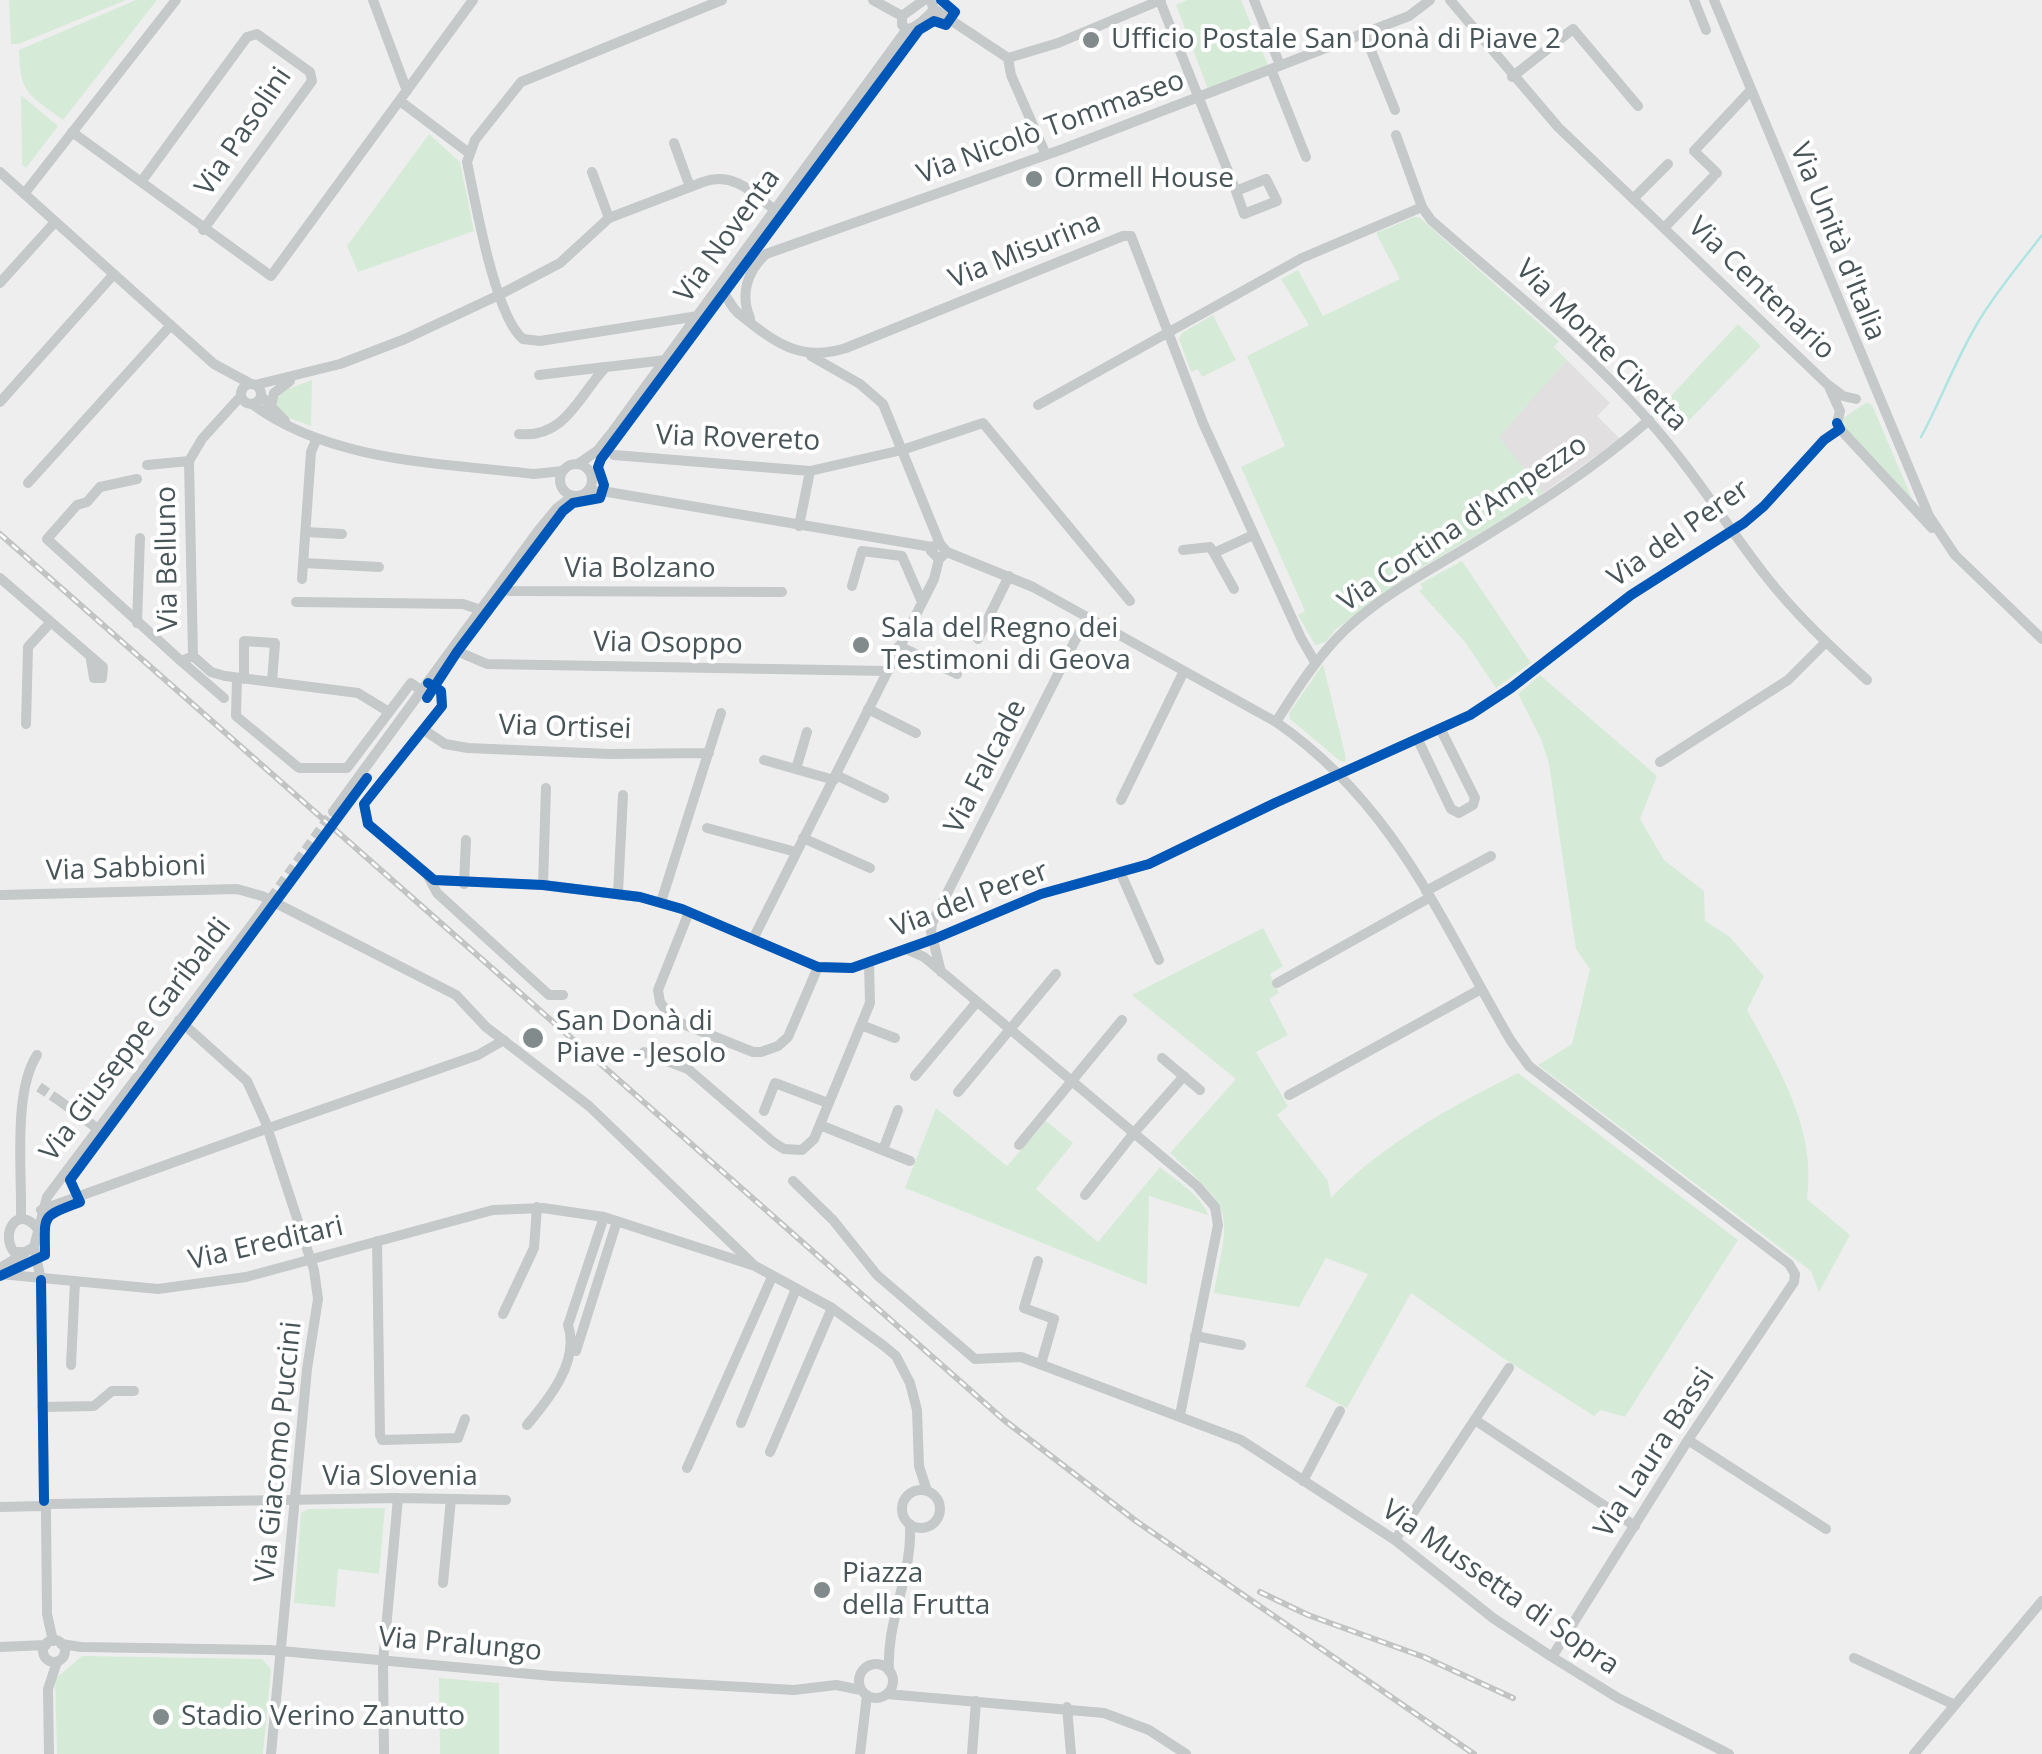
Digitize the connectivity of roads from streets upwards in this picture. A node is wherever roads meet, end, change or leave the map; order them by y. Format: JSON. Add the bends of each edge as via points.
{"nodes":[{"id":1,"x":176,"y":0,"type":"edge"},
{"id":2,"x":373,"y":0,"type":"edge"},
{"id":3,"x":473,"y":0,"type":"edge"},
{"id":4,"x":722,"y":0,"type":"edge"},
{"id":5,"x":873,"y":0,"type":"edge"},
{"id":6,"x":1160,"y":0,"type":"edge"},
{"id":7,"x":1254,"y":0,"type":"edge"},
{"id":8,"x":1430,"y":0,"type":"edge"},
{"id":9,"x":1450,"y":0,"type":"edge"},
{"id":10,"x":1694,"y":0,"type":"edge"},
{"id":11,"x":1714,"y":0,"type":"edge"},
{"id":12,"x":929,"y":3,"type":"edge"},
{"id":13,"x":902,"y":16,"type":"junction"},
{"id":14,"x":907,"y":30,"type":"junction"},
{"id":15,"x":1706,"y":30,"type":"dead end"},
{"id":16,"x":1364,"y":34,"type":"junction"},
{"id":17,"x":1008,"y":58,"type":"junction"},
{"id":18,"x":1275,"y":67,"type":"junction"},
{"id":19,"x":1512,"y":77,"type":"junction"},
{"id":20,"x":1751,"y":90,"type":"junction"},
{"id":21,"x":407,"y":91,"type":"junction"},
{"id":22,"x":1199,"y":98,"type":"junction"},
{"id":23,"x":400,"y":101,"type":"junction"},
{"id":24,"x":1638,"y":106,"type":"dead end"},
{"id":25,"x":1395,"y":110,"type":"dead end"},
{"id":26,"x":72,"y":132,"type":"junction"},
{"id":27,"x":1396,"y":135,"type":"dead end"},
{"id":28,"x":674,"y":143,"type":"dead end"},
{"id":29,"x":469,"y":152,"type":"junction"},
{"id":30,"x":1046,"y":155,"type":"junction"},
{"id":31,"x":1306,"y":158,"type":"dead end"},
{"id":32,"x":1668,"y":164,"type":"dead end"},
{"id":33,"x":0,"y":172,"type":"edge"},
{"id":34,"x":592,"y":172,"type":"dead end"},
{"id":35,"x":141,"y":182,"type":"junction"},
{"id":36,"x":690,"y":187,"type":"junction"},
{"id":37,"x":1236,"y":191,"type":"dead end"},
{"id":38,"x":24,"y":194,"type":"junction"},
{"id":39,"x":1634,"y":199,"type":"junction"},
{"id":40,"x":1422,"y":207,"type":"junction"},
{"id":41,"x":776,"y":211,"type":"junction"},
{"id":42,"x":609,"y":218,"type":"junction"},
{"id":43,"x":56,"y":222,"type":"junction"},
{"id":44,"x":1664,"y":228,"type":"junction"},
{"id":45,"x":204,"y":230,"type":"junction"},
{"id":46,"x":742,"y":256,"type":"junction"},
{"id":47,"x":756,"y":266,"type":"junction"},
{"id":48,"x":114,"y":274,"type":"junction"},
{"id":49,"x":0,"y":283,"type":"edge"},
{"id":50,"x":745,"y":288,"type":"junction"},
{"id":51,"x":722,"y":291,"type":"junction"},
{"id":52,"x":499,"y":295,"type":"junction"},
{"id":53,"x":698,"y":316,"type":"junction"},
{"id":54,"x":751,"y":320,"type":"junction"},
{"id":55,"x":670,"y":322,"type":"junction"},
{"id":56,"x":171,"y":325,"type":"junction"},
{"id":57,"x":686,"y":333,"type":"junction"},
{"id":58,"x":1168,"y":334,"type":"junction"},
{"id":59,"x":846,"y":348,"type":"junction"},
{"id":60,"x":806,"y":353,"type":"junction"},
{"id":61,"x":666,"y":360,"type":"junction"},
{"id":62,"x":637,"y":363,"type":"junction"},
{"id":63,"x":606,"y":367,"type":"junction"},
{"id":64,"x":300,"y":376,"type":"junction"},
{"id":65,"x":539,"y":376,"type":"dead end"},
{"id":66,"x":650,"y":380,"type":"junction"},
{"id":67,"x":860,"y":384,"type":"junction"},
{"id":68,"x":1827,"y":384,"type":"junction"},
{"id":69,"x":1874,"y":390,"type":"junction"},
{"id":70,"x":250,"y":394,"type":"junction"},
{"id":71,"x":1856,"y":399,"type":"junction"},
{"id":72,"x":0,"y":402,"type":"edge"},
{"id":73,"x":1038,"y":405,"type":"dead end"},
{"id":74,"x":271,"y":406,"type":"junction"},
{"id":75,"x":1649,"y":420,"type":"junction"},
{"id":76,"x":1839,"y":421,"type":"junction"},
{"id":77,"x":294,"y":428,"type":"junction"},
{"id":78,"x":519,"y":434,"type":"dead end"},
{"id":79,"x":317,"y":438,"type":"junction"},
{"id":80,"x":902,"y":450,"type":"junction"},
{"id":81,"x":596,"y":451,"type":"junction"},
{"id":82,"x":614,"y":455,"type":"dead end"},
{"id":83,"x":190,"y":461,"type":"junction"},
{"id":84,"x":578,"y":464,"type":"junction"},
{"id":85,"x":148,"y":465,"type":"dead end"},
{"id":86,"x":563,"y":471,"type":"junction"},
{"id":87,"x":810,"y":471,"type":"junction"},
{"id":88,"x":534,"y":474,"type":"junction"},
{"id":89,"x":137,"y":479,"type":"dead end"},
{"id":90,"x":589,"y":482,"type":"junction"},
{"id":91,"x":28,"y":483,"type":"dead end"},
{"id":92,"x":566,"y":491,"type":"junction"},
{"id":93,"x":799,"y":526,"type":"junction"},
{"id":94,"x":1733,"y":531,"type":"junction"},
{"id":95,"x":306,"y":532,"type":"junction"},
{"id":96,"x":342,"y":534,"type":"dead end"},
{"id":97,"x":1252,"y":535,"type":"junction"},
{"id":98,"x":1940,"y":535,"type":"junction"},
{"id":99,"x":140,"y":538,"type":"dead end"},
{"id":100,"x":1184,"y":550,"type":"dead end"},
{"id":101,"x":940,"y":551,"type":"junction"},
{"id":102,"x":1214,"y":554,"type":"junction"},
{"id":103,"x":304,"y":563,"type":"junction"},
{"id":104,"x":379,"y":567,"type":"dead end"},
{"id":105,"x":1009,"y":576,"type":"junction"},
{"id":106,"x":0,"y":578,"type":"edge"},
{"id":107,"x":302,"y":579,"type":"dead end"},
{"id":108,"x":498,"y":586,"type":"junction"},
{"id":109,"x":852,"y":586,"type":"dead end"},
{"id":110,"x":1234,"y":589,"type":"dead end"},
{"id":111,"x":782,"y":592,"type":"dead end"},
{"id":112,"x":1130,"y":601,"type":"dead end"},
{"id":113,"x":296,"y":602,"type":"dead end"},
{"id":114,"x":922,"y":602,"type":"junction"},
{"id":115,"x":481,"y":610,"type":"junction"},
{"id":116,"x":1087,"y":617,"type":"junction"},
{"id":117,"x":50,"y":623,"type":"junction"},
{"id":118,"x":138,"y":623,"type":"junction"},
{"id":119,"x":978,"y":639,"type":"dead end"},
{"id":120,"x":2042,"y":639,"type":"edge"},
{"id":121,"x":1826,"y":642,"type":"junction"},
{"id":122,"x":899,"y":646,"type":"junction"},
{"id":123,"x":452,"y":648,"type":"junction"},
{"id":124,"x":193,"y":656,"type":"junction"},
{"id":125,"x":92,"y":660,"type":"dead end"},
{"id":126,"x":180,"y":661,"type":"junction"},
{"id":127,"x":1315,"y":662,"type":"junction"},
{"id":128,"x":886,"y":671,"type":"junction"},
{"id":129,"x":1183,"y":673,"type":"junction"},
{"id":130,"x":957,"y":674,"type":"dead end"},
{"id":131,"x":241,"y":678,"type":"junction"},
{"id":132,"x":1866,"y":680,"type":"dead end"},
{"id":133,"x":272,"y":682,"type":"junction"},
{"id":134,"x":425,"y":687,"type":"junction"},
{"id":135,"x":224,"y":698,"type":"dead end"},
{"id":136,"x":868,"y":709,"type":"junction"},
{"id":137,"x":390,"y":712,"type":"junction"},
{"id":138,"x":721,"y":713,"type":"dead end"},
{"id":139,"x":1276,"y":722,"type":"junction"},
{"id":140,"x":26,"y":724,"type":"dead end"},
{"id":141,"x":424,"y":730,"type":"junction"},
{"id":142,"x":1441,"y":730,"type":"junction"},
{"id":143,"x":808,"y":732,"type":"dead end"},
{"id":144,"x":916,"y":733,"type":"dead end"},
{"id":145,"x":1418,"y":740,"type":"junction"},
{"id":146,"x":709,"y":752,"type":"junction"},
{"id":147,"x":764,"y":760,"type":"dead end"},
{"id":148,"x":1660,"y":762,"type":"dead end"},
{"id":149,"x":796,"y":769,"type":"junction"},
{"id":150,"x":1340,"y":774,"type":"junction"},
{"id":151,"x":835,"y":778,"type":"junction"},
{"id":152,"x":546,"y":788,"type":"dead end"},
{"id":153,"x":623,"y":795,"type":"dead end"},
{"id":154,"x":884,"y":798,"type":"dead end"},
{"id":155,"x":1121,"y":800,"type":"dead end"},
{"id":156,"x":333,"y":812,"type":"tunnel mouth"},
{"id":157,"x":707,"y":828,"type":"dead end"},
{"id":158,"x":803,"y":838,"type":"junction"},
{"id":159,"x":466,"y":840,"type":"dead end"},
{"id":160,"x":796,"y":852,"type":"junction"},
{"id":161,"x":1490,"y":856,"type":"dead end"},
{"id":162,"x":870,"y":868,"type":"dead end"},
{"id":163,"x":1120,"y":874,"type":"junction"},
{"id":164,"x":428,"y":876,"type":"junction"},
{"id":165,"x":464,"y":884,"type":"junction"},
{"id":166,"x":543,"y":885,"type":"junction"},
{"id":167,"x":618,"y":893,"type":"junction"},
{"id":168,"x":1428,"y":894,"type":"junction"},
{"id":169,"x":0,"y":895,"type":"edge"},
{"id":170,"x":661,"y":902,"type":"junction"},
{"id":171,"x":262,"y":911,"type":"tunnel mouth"},
{"id":172,"x":689,"y":912,"type":"junction"},
{"id":173,"x":753,"y":939,"type":"junction"},
{"id":174,"x":934,"y":939,"type":"junction"},
{"id":175,"x":906,"y":949,"type":"junction"},
{"id":176,"x":1159,"y":960,"type":"dead end"},
{"id":177,"x":869,"y":964,"type":"junction"},
{"id":178,"x":818,"y":968,"type":"junction"},
{"id":179,"x":942,"y":972,"type":"junction"},
{"id":180,"x":1056,"y":974,"type":"dead end"},
{"id":181,"x":1278,"y":983,"type":"dead end"},
{"id":182,"x":1481,"y":989,"type":"junction"},
{"id":183,"x":563,"y":995,"type":"dead end"},
{"id":184,"x":976,"y":1003,"type":"junction"},
{"id":185,"x":178,"y":1020,"type":"junction"},
{"id":186,"x":1122,"y":1020,"type":"dead end"},
{"id":187,"x":861,"y":1025,"type":"junction"},
{"id":188,"x":1009,"y":1030,"type":"junction"},
{"id":189,"x":895,"y":1038,"type":"dead end"},
{"id":190,"x":504,"y":1040,"type":"junction"},
{"id":191,"x":644,"y":1052,"type":"dead end"},
{"id":192,"x":37,"y":1055,"type":"dead end"},
{"id":193,"x":1162,"y":1058,"type":"dead end"},
{"id":194,"x":915,"y":1076,"type":"dead end"},
{"id":195,"x":1184,"y":1076,"type":"junction"},
{"id":196,"x":27,"y":1079,"type":"junction"},
{"id":197,"x":1070,"y":1082,"type":"junction"},
{"id":198,"x":39,"y":1087,"type":"tunnel mouth"},
{"id":199,"x":1200,"y":1090,"type":"dead end"},
{"id":200,"x":958,"y":1092,"type":"dead end"},
{"id":201,"x":1289,"y":1095,"type":"dead end"},
{"id":202,"x":57,"y":1099,"type":"tunnel mouth"},
{"id":203,"x":828,"y":1104,"type":"junction"},
{"id":204,"x":898,"y":1110,"type":"dead end"},
{"id":205,"x":764,"y":1111,"type":"dead end"},
{"id":206,"x":820,"y":1126,"type":"junction"},
{"id":207,"x":268,"y":1128,"type":"junction"},
{"id":208,"x":98,"y":1129,"type":"junction"},
{"id":209,"x":1133,"y":1134,"type":"junction"},
{"id":210,"x":1019,"y":1145,"type":"dead end"},
{"id":211,"x":882,"y":1150,"type":"junction"},
{"id":212,"x":910,"y":1161,"type":"dead end"},
{"id":213,"x":793,"y":1181,"type":"dead end"},
{"id":214,"x":55,"y":1186,"type":"junction"},
{"id":215,"x":1085,"y":1195,"type":"dead end"},
{"id":216,"x":47,"y":1197,"type":"junction"},
{"id":217,"x":74,"y":1198,"type":"junction"},
{"id":218,"x":537,"y":1208,"type":"junction"},
{"id":219,"x":42,"y":1210,"type":"junction"},
{"id":220,"x":604,"y":1217,"type":"junction"},
{"id":221,"x":11,"y":1220,"type":"edge"},
{"id":222,"x":617,"y":1221,"type":"junction"},
{"id":223,"x":36,"y":1228,"type":"junction"},
{"id":224,"x":376,"y":1240,"type":"junction"},
{"id":225,"x":2,"y":1244,"type":"edge"},
{"id":226,"x":30,"y":1249,"type":"junction"},
{"id":227,"x":310,"y":1260,"type":"junction"},
{"id":228,"x":1038,"y":1261,"type":"dead end"},
{"id":229,"x":754,"y":1266,"type":"junction"},
{"id":230,"x":0,"y":1271,"type":"edge"},
{"id":231,"x":772,"y":1278,"type":"junction"},
{"id":232,"x":41,"y":1280,"type":"junction"},
{"id":233,"x":75,"y":1281,"type":"junction"},
{"id":234,"x":796,"y":1290,"type":"junction"},
{"id":235,"x":832,"y":1308,"type":"junction"},
{"id":236,"x":503,"y":1314,"type":"dead end"},
{"id":237,"x":1195,"y":1336,"type":"junction"},
{"id":238,"x":1241,"y":1345,"type":"dead end"},
{"id":239,"x":72,"y":1364,"type":"dead end"},
{"id":240,"x":1041,"y":1364,"type":"junction"},
{"id":241,"x":571,"y":1366,"type":"dead end"},
{"id":242,"x":1509,"y":1368,"type":"dead end"},
{"id":243,"x":134,"y":1391,"type":"dead end"},
{"id":244,"x":42,"y":1407,"type":"junction"},
{"id":245,"x":1340,"y":1411,"type":"dead end"},
{"id":246,"x":1180,"y":1415,"type":"junction"},
{"id":247,"x":466,"y":1420,"type":"dead end"},
{"id":248,"x":1476,"y":1420,"type":"junction"},
{"id":249,"x":741,"y":1423,"type":"dead end"},
{"id":250,"x":527,"y":1425,"type":"dead end"},
{"id":251,"x":1688,"y":1440,"type":"junction"},
{"id":252,"x":770,"y":1452,"type":"dead end"},
{"id":253,"x":919,"y":1466,"type":"junction"},
{"id":254,"x":687,"y":1468,"type":"dead end"},
{"id":255,"x":1302,"y":1481,"type":"junction"},
{"id":256,"x":927,"y":1491,"type":"junction"},
{"id":257,"x":911,"y":1493,"type":"junction"},
{"id":258,"x":398,"y":1498,"type":"junction"},
{"id":259,"x":451,"y":1498,"type":"junction"},
{"id":260,"x":294,"y":1500,"type":"junction"},
{"id":261,"x":506,"y":1500,"type":"dead end"},
{"id":262,"x":45,"y":1505,"type":"junction"},
{"id":263,"x":0,"y":1507,"type":"edge"},
{"id":264,"x":910,"y":1524,"type":"junction"},
{"id":265,"x":1635,"y":1526,"type":"junction"},
{"id":266,"x":924,"y":1527,"type":"junction"},
{"id":267,"x":1826,"y":1530,"type":"dead end"},
{"id":268,"x":1395,"y":1540,"type":"junction"},
{"id":269,"x":911,"y":1554,"type":"junction"},
{"id":270,"x":443,"y":1583,"type":"dead end"},
{"id":271,"x":2042,"y":1601,"type":"edge"},
{"id":272,"x":47,"y":1614,"type":"junction"},
{"id":273,"x":888,"y":1640,"type":"junction"},
{"id":274,"x":81,"y":1647,"type":"junction"},
{"id":275,"x":0,"y":1648,"type":"edge"},
{"id":276,"x":54,"y":1650,"type":"junction"},
{"id":277,"x":280,"y":1650,"type":"junction"},
{"id":278,"x":1552,"y":1657,"type":"junction"},
{"id":279,"x":1854,"y":1658,"type":"dead end"},
{"id":280,"x":383,"y":1662,"type":"junction"},
{"id":281,"x":872,"y":1665,"type":"junction"},
{"id":282,"x":861,"y":1674,"type":"junction"},
{"id":283,"x":890,"y":1674,"type":"junction"},
{"id":284,"x":836,"y":1685,"type":"junction"},
{"id":285,"x":864,"y":1692,"type":"junction"},
{"id":286,"x":887,"y":1694,"type":"junction"},
{"id":287,"x":920,"y":1695,"type":"junction"},
{"id":288,"x":976,"y":1700,"type":"junction"},
{"id":289,"x":1955,"y":1705,"type":"junction"},
{"id":290,"x":1067,"y":1708,"type":"junction"},
{"id":291,"x":49,"y":1754,"type":"edge"},
{"id":292,"x":271,"y":1754,"type":"edge"},
{"id":293,"x":384,"y":1754,"type":"edge"},
{"id":294,"x":860,"y":1754,"type":"edge"},
{"id":295,"x":972,"y":1754,"type":"edge"},
{"id":296,"x":1071,"y":1754,"type":"edge"},
{"id":297,"x":1185,"y":1754,"type":"edge"},
{"id":298,"x":1730,"y":1754,"type":"edge"},
{"id":299,"x":1914,"y":1754,"type":"edge"}],
"edges":[{"from":1,"to":26,"type":"street"},
{"from":2,"to":21,"type":"street"},
{"from":3,"to":21,"type":"street"},
{"from":4,"to":29,"type":"street","via":[[521,82]]},
{"from":5,"to":13,"type":"street"},
{"from":6,"to":17,"type":"street"},
{"from":6,"to":22,"type":"street"},
{"from":7,"to":18,"type":"street"},
{"from":8,"to":16,"type":"street","name":"Via Nicolò Tommaseo"},
{"from":9,"to":19,"type":"street","name":"Via Centenario"},
{"from":10,"to":15,"type":"street"},
{"from":11,"to":20,"type":"street","name":"Via Unità d'Italia"},
{"from":12,"to":13,"type":"street"},
{"from":12,"to":14,"type":"street","name":"Via Noventa"},
{"from":12,"to":17,"type":"street"},
{"from":13,"to":14,"type":"street"},
{"from":14,"to":41,"type":"street","name":"Via Noventa"},
{"from":16,"to":18,"type":"street","name":"Via Nicolò Tommaseo"},
{"from":16,"to":25,"type":"street"},
{"from":17,"to":30,"type":"street"},
{"from":18,"to":22,"type":"street","name":"Via Nicolò Tommaseo"},
{"from":18,"to":31,"type":"street"},
{"from":19,"to":24,"type":"street","via":[[1574,29]]},
{"from":19,"to":39,"type":"street","name":"Via Centenario"},
{"from":20,"to":44,"type":"street","name":"Via Centenario","via":[[1694,151],[1715,175]]},
{"from":20,"to":69,"type":"street","name":"Via Unità d'Italia"},
{"from":21,"to":23,"type":"street"},
{"from":22,"to":30,"type":"street","name":"Via Nicolò Tommaseo"},
{"from":22,"to":37,"type":"street"},
{"from":23,"to":29,"type":"street"},
{"from":23,"to":45,"type":"street","via":[[276,274],[266,275]]},
{"from":26,"to":35,"type":"street"},
{"from":26,"to":38,"type":"street"},
{"from":27,"to":40,"type":"street","name":"Via Monte Civetta"},
{"from":28,"to":36,"type":"street"},
{"from":29,"to":52,"type":"street"},
{"from":30,"to":47,"type":"street","name":"Via Nicolò Tommaseo","via":[[776,250]]},
{"from":32,"to":39,"type":"street"},
{"from":33,"to":38,"type":"street"},
{"from":34,"to":42,"type":"street"},
{"from":35,"to":45,"type":"street"},
{"from":35,"to":45,"type":"street","name":"Via Pasolini","via":[[247,37],[257,34],[310,72],[312,82]]},
{"from":36,"to":41,"type":"street","via":[[732,179]]},
{"from":36,"to":42,"type":"street"},
{"from":38,"to":43,"type":"street"},
{"from":39,"to":44,"type":"street","name":"Via Centenario"},
{"from":40,"to":58,"type":"street","via":[[1302,258]]},
{"from":40,"to":75,"type":"street","name":"Via Monte Civetta"},
{"from":41,"to":46,"type":"street","name":"Via Noventa"},
{"from":42,"to":52,"type":"street","via":[[571,255]]},
{"from":43,"to":48,"type":"street"},
{"from":43,"to":49,"type":"street"},
{"from":44,"to":68,"type":"street","name":"Via Centenario"},
{"from":46,"to":47,"type":"street"},
{"from":46,"to":51,"type":"street","name":"Via Noventa"},
{"from":47,"to":50,"type":"street"},
{"from":48,"to":56,"type":"street"},
{"from":48,"to":72,"type":"street"},
{"from":50,"to":51,"type":"street"},
{"from":50,"to":54,"type":"street"},
{"from":51,"to":53,"type":"street","name":"Via Noventa"},
{"from":51,"to":54,"type":"street"},
{"from":52,"to":55,"type":"street","via":[[517,334],[531,342]]},
{"from":52,"to":64,"type":"street","via":[[376,352]]},
{"from":53,"to":55,"type":"street"},
{"from":53,"to":57,"type":"street","name":"Via Noventa"},
{"from":54,"to":60,"type":"street"},
{"from":55,"to":57,"type":"street"},
{"from":56,"to":70,"type":"street"},
{"from":56,"to":91,"type":"street"},
{"from":57,"to":61,"type":"street","name":"Via Noventa"},
{"from":58,"to":59,"type":"street","name":"Via Misurina","via":[[1127,234]]},
{"from":58,"to":73,"type":"street"},
{"from":58,"to":97,"type":"street","name":"Via Misurina"},
{"from":59,"to":60,"type":"street","name":"Via Misurina"},
{"from":59,"to":67,"type":"street","via":[[842,361]]},
{"from":60,"to":67,"type":"street"},
{"from":61,"to":62,"type":"street"},
{"from":61,"to":66,"type":"street","name":"Via Noventa"},
{"from":62,"to":63,"type":"street"},
{"from":62,"to":66,"type":"street"},
{"from":63,"to":65,"type":"street"},
{"from":63,"to":78,"type":"street","via":[[563,421]]},
{"from":64,"to":70,"type":"street"},
{"from":64,"to":74,"type":"street","via":[[274,393]]},
{"from":66,"to":81,"type":"street","name":"Via Noventa"},
{"from":67,"to":80,"type":"street","via":[[883,404]]},
{"from":68,"to":71,"type":"street","name":"Via Centenario"},
{"from":68,"to":76,"type":"street","name":"Via Centenario"},
{"from":69,"to":71,"type":"street"},
{"from":69,"to":98,"type":"street","name":"Via Unità d'Italia"},
{"from":70,"to":74,"type":"street"},
{"from":70,"to":77,"type":"street"},
{"from":70,"to":83,"type":"street","name":"Via Belluno"},
{"from":71,"to":76,"type":"street"},
{"from":74,"to":77,"type":"street"},
{"from":75,"to":94,"type":"street","name":"Via Monte Civetta"},
{"from":75,"to":127,"type":"street","name":"Via Cortina d'Ampezzo","via":[[1539,502],[1376,606]]},
{"from":76,"to":94,"type":"street","name":"Via del Perer"},
{"from":76,"to":98,"type":"street","name":"Via Centenario"},
{"from":77,"to":79,"type":"street"},
{"from":79,"to":88,"type":"street","via":[[370,452]]},
{"from":79,"to":95,"type":"street"},
{"from":80,"to":87,"type":"street","name":"Via Rovereto"},
{"from":80,"to":101,"type":"street"},
{"from":80,"to":112,"type":"street","name":"Via Rovereto","via":[[982,423]]},
{"from":81,"to":84,"type":"street","name":"Via Noventa"},
{"from":81,"to":90,"type":"street","name":"Via Noventa"},
{"from":82,"to":87,"type":"street","name":"Via Rovereto"},
{"from":83,"to":85,"type":"street","name":"Via Belluno"},
{"from":83,"to":124,"type":"street","name":"Via Belluno"},
{"from":84,"to":86,"type":"street","name":"Via Noventa"},
{"from":84,"to":90,"type":"street"},
{"from":86,"to":88,"type":"street","name":"Via Noventa"},
{"from":86,"to":92,"type":"street"},
{"from":87,"to":93,"type":"street"},
{"from":88,"to":92,"type":"street"},
{"from":89,"to":118,"type":"street","name":"Via Belluno","via":[[100,487],[47,540]]},
{"from":90,"to":92,"type":"street"},
{"from":90,"to":93,"type":"street","via":[[602,491]]},
{"from":92,"to":108,"type":"street"},
{"from":93,"to":101,"type":"street"},
{"from":94,"to":121,"type":"street","name":"Via Monte Civetta"},
{"from":94,"to":142,"type":"street","name":"Via del Perer","via":[[1630,595],[1487,705]]},
{"from":95,"to":96,"type":"street"},
{"from":95,"to":103,"type":"street"},
{"from":97,"to":102,"type":"street"},
{"from":97,"to":127,"type":"street","name":"Via Misurina"},
{"from":98,"to":120,"type":"street"},
{"from":99,"to":118,"type":"street","name":"Via Belluno"},
{"from":100,"to":102,"type":"street","via":[[1210,547]]},
{"from":101,"to":105,"type":"street"},
{"from":101,"to":114,"type":"street"},
{"from":102,"to":110,"type":"street"},
{"from":103,"to":104,"type":"street"},
{"from":103,"to":107,"type":"street"},
{"from":105,"to":116,"type":"street"},
{"from":105,"to":119,"type":"street"},
{"from":106,"to":117,"type":"street"},
{"from":108,"to":111,"type":"street","name":"Via Bolzano"},
{"from":108,"to":115,"type":"street"},
{"from":109,"to":114,"type":"street","via":[[862,550],[902,556]]},
{"from":113,"to":115,"type":"street","via":[[462,604]]},
{"from":114,"to":122,"type":"street"},
{"from":115,"to":123,"type":"street"},
{"from":116,"to":129,"type":"street"},
{"from":116,"to":174,"type":"street","name":"Via Falcade","via":[[932,923]]},
{"from":117,"to":125,"type":"street"},
{"from":117,"to":140,"type":"street","via":[[28,647]]},
{"from":118,"to":126,"type":"street","name":"Via Belluno"},
{"from":121,"to":132,"type":"street","name":"Via Monte Civetta"},
{"from":121,"to":148,"type":"street","via":[[1788,680]]},
{"from":122,"to":128,"type":"street"},
{"from":122,"to":130,"type":"street"},
{"from":123,"to":128,"type":"street","name":"Via Osoppo","via":[[487,664]]},
{"from":123,"to":134,"type":"street"},
{"from":124,"to":126,"type":"street","name":"Via Belluno"},
{"from":124,"to":131,"type":"street","name":"Via Belluno","via":[[212,672]]},
{"from":126,"to":135,"type":"street","name":"Via Belluno"},
{"from":127,"to":139,"type":"street","name":"Via Cortina d'Ampezzo"},
{"from":128,"to":136,"type":"street"},
{"from":129,"to":139,"type":"street"},
{"from":129,"to":155,"type":"street"},
{"from":131,"to":133,"type":"street","name":"Via Belluno"},
{"from":131,"to":133,"type":"street","via":[[244,641],[275,643]]},
{"from":131,"to":137,"type":"street","via":[[236,716],[298,768],[347,768]]},
{"from":133,"to":137,"type":"street","name":"Via Belluno","via":[[358,692]]},
{"from":134,"to":137,"type":"street","via":[[411,684]]},
{"from":134,"to":141,"type":"street","name":"Via del Perer","via":[[440,691],[442,706]]},
{"from":134,"to":156,"type":"street"},
{"from":136,"to":144,"type":"street"},
{"from":136,"to":151,"type":"street"},
{"from":138,"to":146,"type":"street"},
{"from":139,"to":150,"type":"street"},
{"from":141,"to":146,"type":"street","name":"Via Ortisei","via":[[445,744],[468,748]]},
{"from":141,"to":164,"type":"street","name":"Via del Perer","via":[[368,796],[364,811],[368,824]]},
{"from":142,"to":145,"type":"street","name":"Via del Perer"},
{"from":142,"to":145,"type":"street","via":[[1475,798],[1459,813],[1451,809]]},
{"from":143,"to":149,"type":"street"},
{"from":145,"to":150,"type":"street","name":"Via del Perer"},
{"from":146,"to":170,"type":"street"},
{"from":147,"to":149,"type":"street"},
{"from":149,"to":151,"type":"street"},
{"from":150,"to":163,"type":"street","name":"Via del Perer"},
{"from":150,"to":168,"type":"street","via":[[1382,820]]},
{"from":151,"to":154,"type":"street"},
{"from":151,"to":158,"type":"street"},
{"from":152,"to":166,"type":"street"},
{"from":153,"to":167,"type":"street"},
{"from":157,"to":160,"type":"street"},
{"from":158,"to":160,"type":"street"},
{"from":158,"to":162,"type":"street"},
{"from":159,"to":165,"type":"street"},
{"from":160,"to":173,"type":"street"},
{"from":161,"to":168,"type":"street"},
{"from":163,"to":174,"type":"street","name":"Via del Perer","via":[[1052,890]]},
{"from":163,"to":176,"type":"street"},
{"from":164,"to":165,"type":"street","name":"Via del Perer"},
{"from":164,"to":183,"type":"street","via":[[438,893],[549,996]]},
{"from":165,"to":166,"type":"street","name":"Via del Perer"},
{"from":166,"to":167,"type":"street","name":"Via del Perer"},
{"from":167,"to":170,"type":"street","name":"Via del Perer"},
{"from":168,"to":181,"type":"street"},
{"from":168,"to":182,"type":"street"},
{"from":169,"to":190,"type":"street","name":"Via Sabbioni","via":[[253,892],[446,988]]},
{"from":170,"to":172,"type":"street","name":"Via del Perer"},
{"from":171,"to":185,"type":"street","name":"Via Giuseppe Garibaldi"},
{"from":172,"to":173,"type":"street","name":"Via del Perer"},
{"from":172,"to":178,"type":"street","via":[[658,990],[673,1020],[753,1052],[770,1050],[788,1037]]},
{"from":173,"to":178,"type":"street","name":"Via del Perer"},
{"from":174,"to":175,"type":"street","name":"Via del Perer"},
{"from":174,"to":179,"type":"street"},
{"from":175,"to":177,"type":"street","name":"Via del Perer"},
{"from":175,"to":179,"type":"street"},
{"from":177,"to":178,"type":"street","name":"Via del Perer"},
{"from":177,"to":187,"type":"street","name":"Via del Perer","via":[[870,1003]]},
{"from":179,"to":184,"type":"street"},
{"from":180,"to":188,"type":"street"},
{"from":182,"to":201,"type":"street"},
{"from":182,"to":251,"type":"street","name":"Via Laura Bassi","via":[[1529,1066],[1794,1274]]},
{"from":184,"to":188,"type":"street"},
{"from":184,"to":194,"type":"street"},
{"from":185,"to":207,"type":"street","name":"Via Giacomo Puccini","via":[[247,1081]]},
{"from":185,"to":208,"type":"street","name":"Via Giuseppe Garibaldi"},
{"from":186,"to":197,"type":"street"},
{"from":187,"to":189,"type":"street"},
{"from":187,"to":203,"type":"street","name":"Via del Perer"},
{"from":188,"to":197,"type":"street"},
{"from":188,"to":200,"type":"street"},
{"from":190,"to":207,"type":"street","via":[[454,1064]]},
{"from":190,"to":229,"type":"street","via":[[589,1106]]},
{"from":191,"to":206,"type":"street","via":[[688,1069],[784,1149],[808,1146]]},
{"from":192,"to":196,"type":"street"},
{"from":193,"to":195,"type":"street"},
{"from":195,"to":199,"type":"street"},
{"from":195,"to":209,"type":"street"},
{"from":196,"to":198,"type":"street","name":"Via Giuseppe Garibaldi"},
{"from":196,"to":221,"type":"street"},
{"from":197,"to":209,"type":"street"},
{"from":197,"to":210,"type":"street"},
{"from":202,"to":208,"type":"street","name":"Via Giuseppe Garibaldi"},
{"from":203,"to":205,"type":"street","via":[[774,1083]]},
{"from":203,"to":206,"type":"street","name":"Via del Perer"},
{"from":204,"to":211,"type":"street"},
{"from":206,"to":211,"type":"street"},
{"from":207,"to":217,"type":"street"},
{"from":207,"to":227,"type":"street","name":"Via Giacomo Puccini"},
{"from":208,"to":214,"type":"street","name":"Via Giuseppe Garibaldi"},
{"from":209,"to":215,"type":"street"},
{"from":209,"to":237,"type":"street","via":[[1204,1193],[1217,1213]]},
{"from":211,"to":212,"type":"street"},
{"from":213,"to":240,"type":"street","name":"Via Mussetta di Sopra","via":[[877,1275],[974,1359],[1021,1356]]},
{"from":214,"to":216,"type":"street","name":"Via Giuseppe Garibaldi"},
{"from":214,"to":217,"type":"street"},
{"from":216,"to":219,"type":"street","name":"Via Giuseppe Garibaldi"},
{"from":216,"to":221,"type":"street","name":"Via Giuseppe Garibaldi"},
{"from":217,"to":219,"type":"street"},
{"from":218,"to":220,"type":"street","name":"Via Ereditari"},
{"from":218,"to":224,"type":"street","name":"Via Ereditari","via":[[493,1210]]},
{"from":218,"to":236,"type":"street","via":[[534,1248]]},
{"from":219,"to":223,"type":"street","name":"Via Giuseppe Garibaldi"},
{"from":220,"to":222,"type":"street","name":"Via Ereditari"},
{"from":220,"to":250,"type":"street","via":[[568,1325],[573,1339],[555,1392]]},
{"from":221,"to":223,"type":"street","via":[[29,1219]]},
{"from":221,"to":225,"type":"street"},
{"from":222,"to":229,"type":"street","name":"Via Ereditari"},
{"from":222,"to":241,"type":"street"},
{"from":223,"to":226,"type":"street","via":[[38,1241]]},
{"from":224,"to":227,"type":"street","name":"Via Ereditari"},
{"from":224,"to":247,"type":"street","via":[[382,1440],[458,1438]]},
{"from":225,"to":226,"type":"street","via":[[14,1252]]},
{"from":226,"to":230,"type":"street"},
{"from":226,"to":232,"type":"street"},
{"from":227,"to":233,"type":"street","name":"Via Ereditari","via":[[176,1287]]},
{"from":227,"to":260,"type":"street","name":"Via Giacomo Puccini","via":[[318,1300]]},
{"from":228,"to":240,"type":"street","via":[[1024,1308],[1054,1319]]},
{"from":229,"to":231,"type":"street","name":"Via Ereditari"},
{"from":230,"to":232,"type":"street","name":"Via Ereditari"},
{"from":231,"to":234,"type":"street","name":"Via Ereditari"},
{"from":231,"to":254,"type":"street"},
{"from":232,"to":233,"type":"street","name":"Via Ereditari"},
{"from":232,"to":244,"type":"street"},
{"from":233,"to":239,"type":"street"},
{"from":234,"to":235,"type":"street","name":"Via Ereditari"},
{"from":234,"to":249,"type":"street"},
{"from":235,"to":252,"type":"street"},
{"from":235,"to":253,"type":"street","name":"Via Ereditari","via":[[903,1368],[916,1410]]},
{"from":237,"to":238,"type":"street"},
{"from":237,"to":246,"type":"street"},
{"from":240,"to":246,"type":"street","name":"Via Mussetta di Sopra"},
{"from":242,"to":248,"type":"street"},
{"from":243,"to":244,"type":"street","via":[[112,1391],[94,1406]]},
{"from":244,"to":262,"type":"street"},
{"from":245,"to":255,"type":"street"},
{"from":246,"to":255,"type":"street","name":"Via Mussetta di Sopra","via":[[1241,1440]]},
{"from":248,"to":265,"type":"street"},
{"from":248,"to":268,"type":"street"},
{"from":251,"to":265,"type":"street","name":"Via Laura Bassi"},
{"from":251,"to":267,"type":"street"},
{"from":253,"to":256,"type":"street","name":"Via Ereditari"},
{"from":253,"to":257,"type":"street","name":"Via Ereditari"},
{"from":255,"to":268,"type":"street","name":"Via Mussetta di Sopra"},
{"from":256,"to":257,"type":"street"},
{"from":256,"to":266,"type":"street","name":"Via Ereditari","via":[[939,1510]]},
{"from":257,"to":264,"type":"street","name":"Via Ereditari","via":[[902,1508]]},
{"from":258,"to":259,"type":"street","name":"Via Slovenia"},
{"from":258,"to":260,"type":"street","name":"Via Slovenia"},
{"from":258,"to":280,"type":"street"},
{"from":259,"to":261,"type":"street","name":"Via Slovenia"},
{"from":259,"to":270,"type":"street"},
{"from":260,"to":262,"type":"street","name":"Via Slovenia"},
{"from":260,"to":277,"type":"street","name":"Via Giacomo Puccini"},
{"from":262,"to":263,"type":"street","name":"Via Slovenia"},
{"from":262,"to":272,"type":"street"},
{"from":264,"to":266,"type":"street"},
{"from":264,"to":269,"type":"street","name":"Via Ereditari"},
{"from":265,"to":278,"type":"street","name":"Via Laura Bassi"},
{"from":266,"to":269,"type":"street","name":"Via Ereditari"},
{"from":268,"to":278,"type":"street","name":"Via Mussetta di Sopra"},
{"from":269,"to":273,"type":"street","name":"Via Ereditari"},
{"from":271,"to":289,"type":"street"},
{"from":272,"to":274,"type":"street","via":[[58,1632]]},
{"from":272,"to":276,"type":"street"},
{"from":273,"to":281,"type":"street","name":"Via Ereditari"},
{"from":273,"to":283,"type":"street","name":"Via Ereditari"},
{"from":274,"to":276,"type":"street","name":"Via Pralungo"},
{"from":274,"to":277,"type":"street","name":"Via Pralungo"},
{"from":275,"to":276,"type":"street"},
{"from":276,"to":291,"type":"street"},
{"from":277,"to":280,"type":"street","name":"Via Pralungo"},
{"from":277,"to":292,"type":"street","name":"Via Giacomo Puccini"},
{"from":278,"to":298,"type":"street","name":"Via Mussetta di Sopra"},
{"from":279,"to":289,"type":"street"},
{"from":280,"to":284,"type":"street","name":"Via Pralungo","via":[[794,1690]]},
{"from":280,"to":293,"type":"street"},
{"from":281,"to":282,"type":"street","name":"Via Pralungo"},
{"from":281,"to":283,"type":"street","name":"Via Pralungo"},
{"from":282,"to":284,"type":"street","name":"Via Pralungo"},
{"from":282,"to":285,"type":"street"},
{"from":283,"to":286,"type":"street"},
{"from":283,"to":287,"type":"street","name":"Via Pralungo"},
{"from":284,"to":285,"type":"street","name":"Via Pralungo"},
{"from":285,"to":286,"type":"street","name":"Via Pralungo","via":[[875,1698]]},
{"from":285,"to":294,"type":"street"},
{"from":286,"to":287,"type":"street","name":"Via Pralungo"},
{"from":287,"to":288,"type":"street","name":"Via Pralungo"},
{"from":288,"to":290,"type":"street","name":"Via Pralungo"},
{"from":288,"to":295,"type":"street"},
{"from":289,"to":299,"type":"street"},
{"from":290,"to":296,"type":"street"},
{"from":290,"to":297,"type":"street","name":"Via Pralungo","via":[[1130,1721]]}]}
